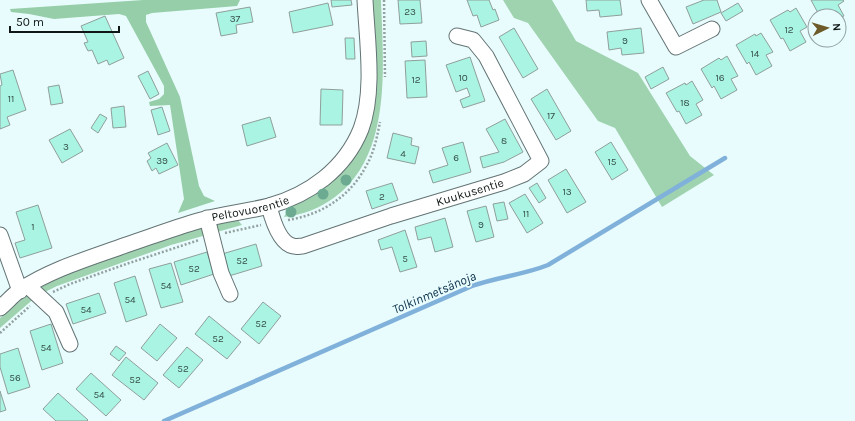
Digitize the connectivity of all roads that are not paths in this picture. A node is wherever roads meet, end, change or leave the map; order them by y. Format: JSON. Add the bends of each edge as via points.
{"nodes":[{"id":1,"x":365,"y":0,"type":"edge"},
{"id":2,"x":650,"y":0,"type":"edge"},
{"id":3,"x":712,"y":30,"type":"dead end"},
{"id":4,"x":457,"y":36,"type":"dead end"},
{"id":5,"x":268,"y":206,"type":"junction"},
{"id":6,"x":207,"y":218,"type":"junction"},
{"id":7,"x":0,"y":235,"type":"edge"},
{"id":8,"x":24,"y":288,"type":"junction"},
{"id":9,"x":230,"y":294,"type":"dead end"},
{"id":10,"x":0,"y":308,"type":"edge"},
{"id":11,"x":70,"y":344,"type":"dead end"}],
"edges":[{"from":1,"to":5,"type":"street","name":"Peltovuorentie","via":[[368,76],[367,106],[361,129],[352,147],[330,174],[313,187]]},
{"from":2,"to":3,"type":"street","via":[[676,47]]},
{"from":4,"to":5,"type":"street","name":"Kuukusentie","via":[[473,40],[486,56],[541,161],[524,174],[504,182],[303,246],[292,246],[284,240]]},
{"from":5,"to":6,"type":"street","name":"Peltovuorentie"},
{"from":6,"to":8,"type":"street","name":"Peltovuorentie","via":[[67,266]]},
{"from":6,"to":9,"type":"street","via":[[221,273]]},
{"from":7,"to":8,"type":"street"},
{"from":8,"to":10,"type":"street","name":"Peltovuorentie"},
{"from":8,"to":11,"type":"street","via":[[56,312]]}]}
